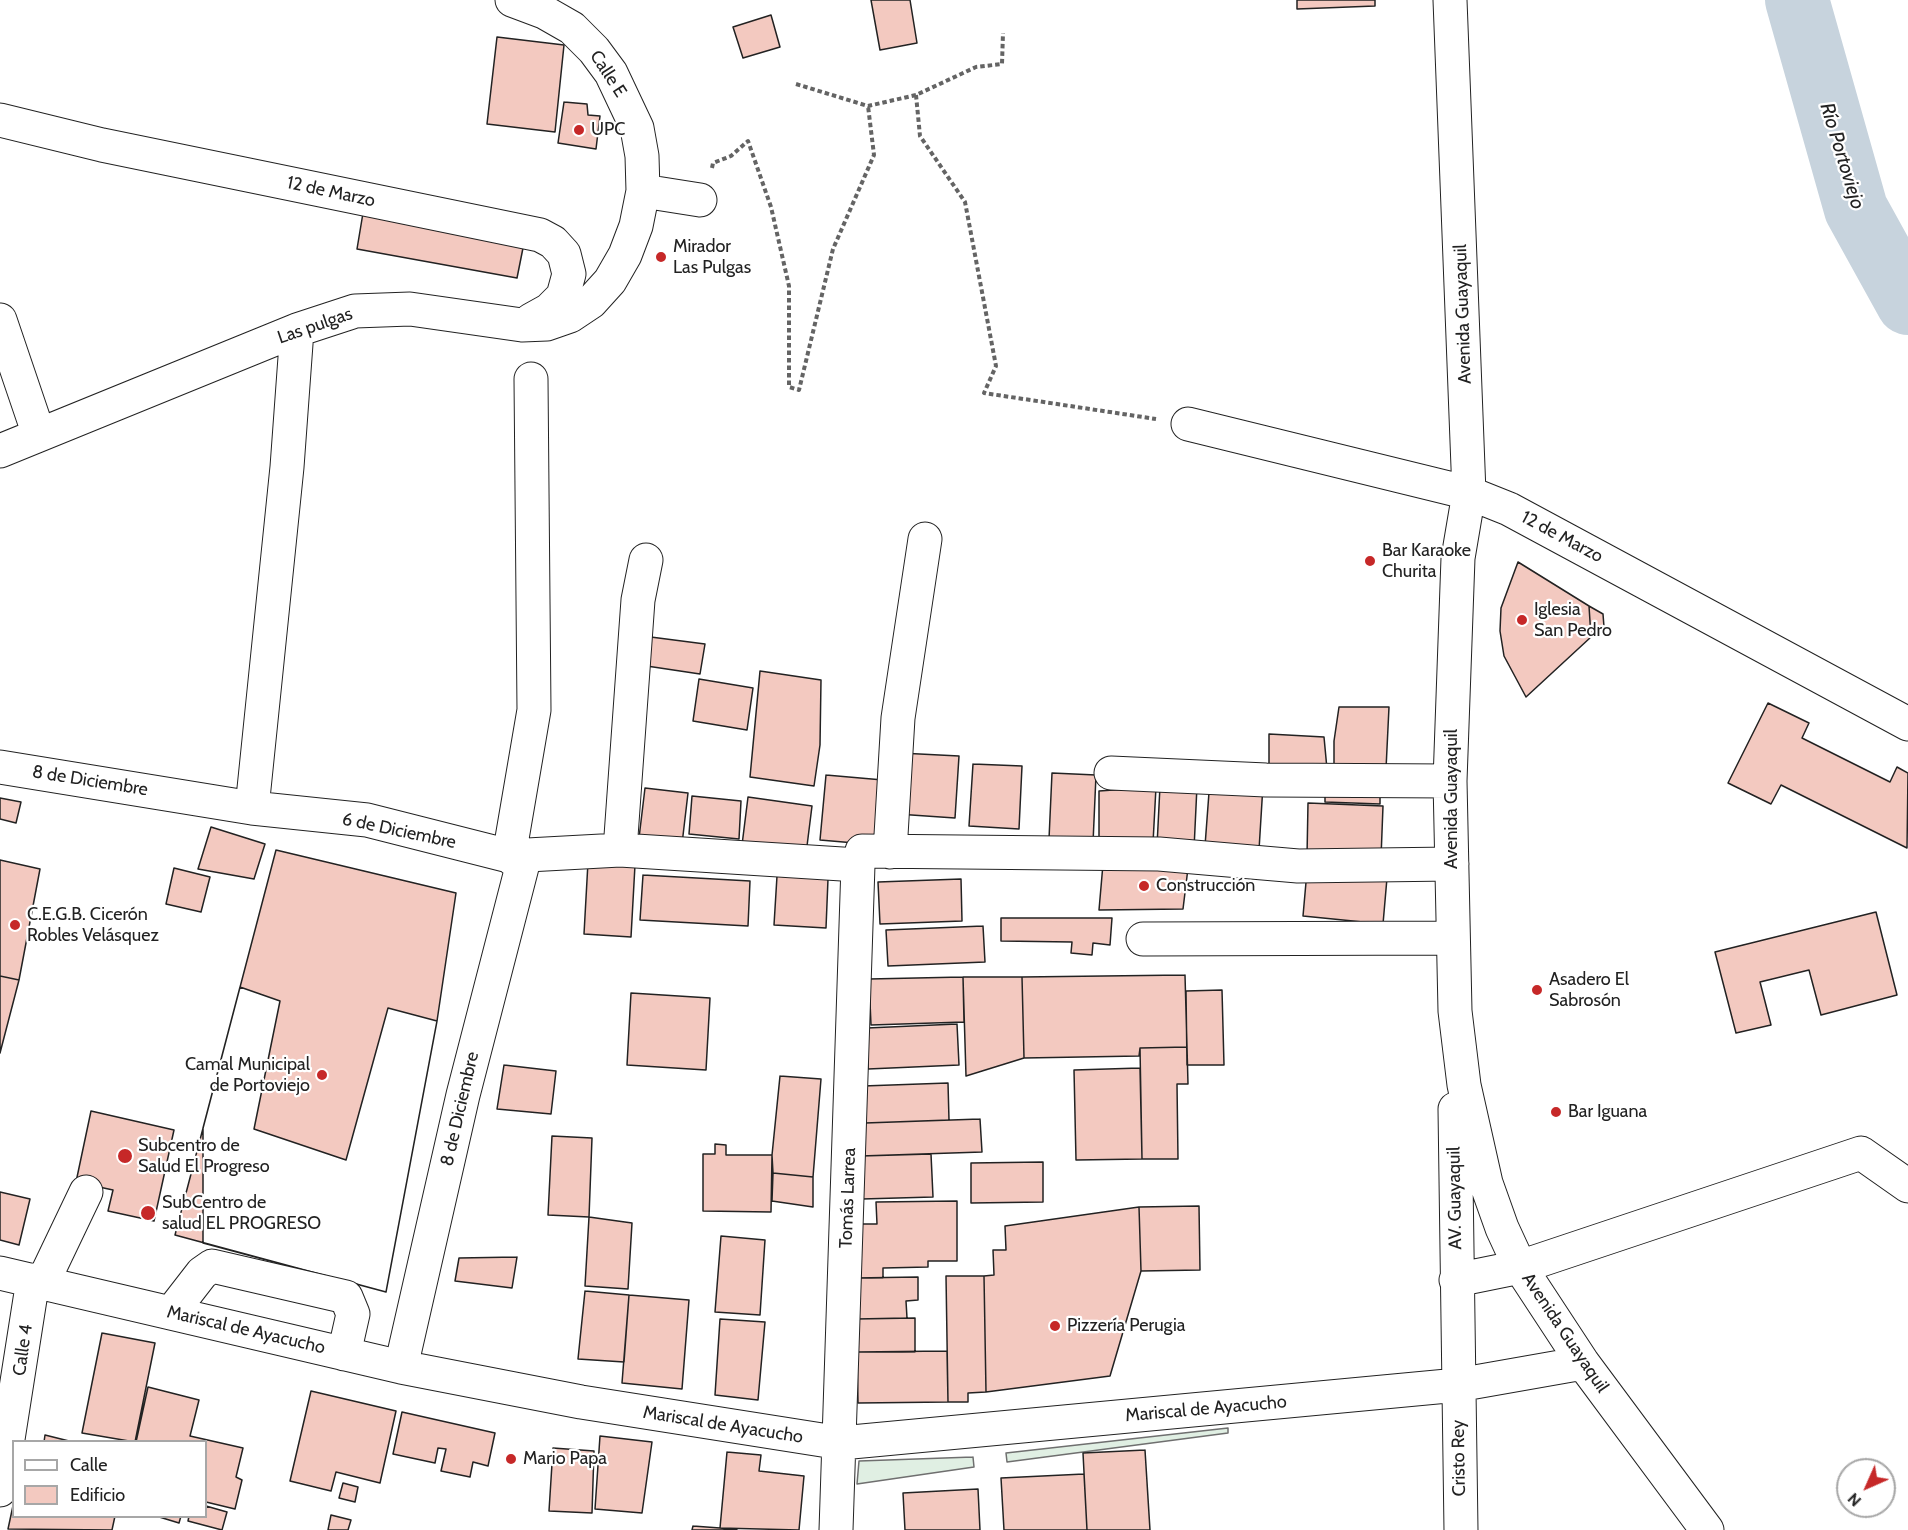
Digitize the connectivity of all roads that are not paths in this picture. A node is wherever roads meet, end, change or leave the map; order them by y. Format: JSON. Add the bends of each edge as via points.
{"nodes":[{"id":1,"x":512,"y":0,"type":"edge"},
{"id":2,"x":1450,"y":0,"type":"edge"},
{"id":3,"x":0,"y":120,"type":"edge"},
{"id":4,"x":643,"y":190,"type":"junction"},
{"id":5,"x":700,"y":200,"type":"road end"},
{"id":6,"x":0,"y":320,"type":"edge"},
{"id":7,"x":522,"y":325,"type":"junction"},
{"id":8,"x":297,"y":330,"type":"junction"},
{"id":9,"x":531,"y":379,"type":"dead end"},
{"id":10,"x":1188,"y":424,"type":"road end"},
{"id":11,"x":39,"y":435,"type":"junction"},
{"id":12,"x":0,"y":451,"type":"edge"},
{"id":13,"x":1469,"y":493,"type":"junction"},
{"id":14,"x":925,"y":539,"type":"dead end"},
{"id":15,"x":646,"y":560,"type":"dead end"},
{"id":16,"x":1908,"y":724,"type":"edge"},
{"id":17,"x":0,"y":766,"type":"edge"},
{"id":18,"x":1111,"y":773,"type":"dead end"},
{"id":19,"x":1450,"y":781,"type":"junction"},
{"id":20,"x":252,"y":807,"type":"junction"},
{"id":21,"x":620,"y":850,"type":"junction"},
{"id":22,"x":890,"y":852,"type":"junction"},
{"id":23,"x":509,"y":856,"type":"junction"},
{"id":24,"x":1452,"y":864,"type":"junction"},
{"id":25,"x":858,"y":865,"type":"junction"},
{"id":26,"x":1453,"y":938,"type":"junction"},
{"id":27,"x":1143,"y":939,"type":"dead end"},
{"id":28,"x":1455,"y":1011,"type":"junction"},
{"id":29,"x":1908,"y":1186,"type":"edge"},
{"id":30,"x":86,"y":1192,"type":"dead end"},
{"id":31,"x":1520,"y":1267,"type":"junction"},
{"id":32,"x":0,"y":1273,"type":"edge"},
{"id":33,"x":1456,"y":1280,"type":"junction"},
{"id":34,"x":38,"y":1281,"type":"junction"},
{"id":35,"x":171,"y":1312,"type":"junction"},
{"id":36,"x":344,"y":1353,"type":"junction"},
{"id":37,"x":1583,"y":1363,"type":"junction"},
{"id":38,"x":401,"y":1367,"type":"junction"},
{"id":39,"x":1458,"y":1385,"type":"junction"},
{"id":40,"x":841,"y":1443,"type":"junction"},
{"id":41,"x":0,"y":1490,"type":"edge"},
{"id":42,"x":836,"y":1530,"type":"edge"},
{"id":43,"x":1461,"y":1530,"type":"edge"},
{"id":44,"x":1707,"y":1530,"type":"edge"}],
"edges":[{"from":1,"to":4,"type":"street","name":"Calle E","via":[[572,28],[611,73],[637,128]]},
{"from":2,"to":13,"type":"street","name":"Avenida Guayaquil"},
{"from":3,"to":7,"type":"street","name":"12 de Marzo","via":[[102,145],[540,235],[564,254],[569,274],[563,296],[549,310]]},
{"from":4,"to":5,"type":"street"},
{"from":4,"to":7,"type":"street","name":"Las pulgas","via":[[636,226],[610,281],[591,302],[570,316],[547,324]]},
{"from":6,"to":11,"type":"street"},
{"from":7,"to":8,"type":"street","name":"Las pulgas","via":[[382,308],[355,311]]},
{"from":8,"to":11,"type":"street","name":"Las pulgas"},
{"from":8,"to":20,"type":"street"},
{"from":9,"to":23,"type":"street","via":[[534,710]]},
{"from":10,"to":13,"type":"street","name":"12 de Marzo"},
{"from":11,"to":12,"type":"street","name":"Las pulgas"},
{"from":13,"to":16,"type":"street","name":"12 de Marzo","via":[[1529,519]]},
{"from":13,"to":19,"type":"street","name":"Avenida Guayaquil","via":[[1458,558]]},
{"from":14,"to":22,"type":"street","via":[[898,718]]},
{"from":15,"to":21,"type":"street","via":[[638,600]]},
{"from":17,"to":20,"type":"street","name":"8 de Diciembre"},
{"from":18,"to":19,"type":"street","via":[[1266,780]]},
{"from":19,"to":24,"type":"street","name":"Avenida Guayaquil"},
{"from":20,"to":23,"type":"street","name":"6 de Diciembre","via":[[367,820]]},
{"from":21,"to":23,"type":"street","name":"6 de Diciembre"},
{"from":21,"to":25,"type":"street","name":"6 de Diciembre"},
{"from":22,"to":24,"type":"street","via":[[1159,854],[1298,866]]},
{"from":22,"to":25,"type":"street","via":[[862,851]]},
{"from":23,"to":38,"type":"street","name":"8 de Diciembre","via":[[522,867],[463,1095]]},
{"from":24,"to":26,"type":"street","name":"Avenida Guayaquil"},
{"from":25,"to":40,"type":"street","name":"Tomás Larrea"},
{"from":26,"to":27,"type":"street"},
{"from":26,"to":28,"type":"street","name":"Avenida Guayaquil"},
{"from":28,"to":31,"type":"street","name":"Avenida Guayaquil","via":[[1473,1132],[1498,1216]]},
{"from":28,"to":33,"type":"street","name":"AV. Guayaquil"},
{"from":29,"to":31,"type":"street","via":[[1862,1153]]},
{"from":30,"to":34,"type":"street","name":"Calle 4"},
{"from":31,"to":33,"type":"street"},
{"from":31,"to":37,"type":"street","name":"Avenida Guayaquil"},
{"from":32,"to":34,"type":"street","name":"Mariscal de Ayacucho"},
{"from":33,"to":39,"type":"street","name":"AV. Guayaquil"},
{"from":34,"to":35,"type":"street","name":"Mariscal de Ayacucho"},
{"from":34,"to":41,"type":"street","name":"Calle 4"},
{"from":35,"to":36,"type":"street","name":"Mariscal de Ayacucho"},
{"from":35,"to":36,"type":"street","via":[[212,1266],[346,1297],[353,1314]]},
{"from":36,"to":38,"type":"street","name":"Mariscal de Ayacucho"},
{"from":37,"to":39,"type":"street","name":"Mariscal de Ayacucho"},
{"from":37,"to":44,"type":"street","name":"Avenida Guayaquil"},
{"from":38,"to":40,"type":"street","name":"Mariscal de Ayacucho","via":[[592,1404]]},
{"from":39,"to":40,"type":"street","name":"Mariscal de Ayacucho"},
{"from":39,"to":43,"type":"street","name":"Cristo Rey"},
{"from":40,"to":42,"type":"street","name":"Tomás Larrea"}]}
